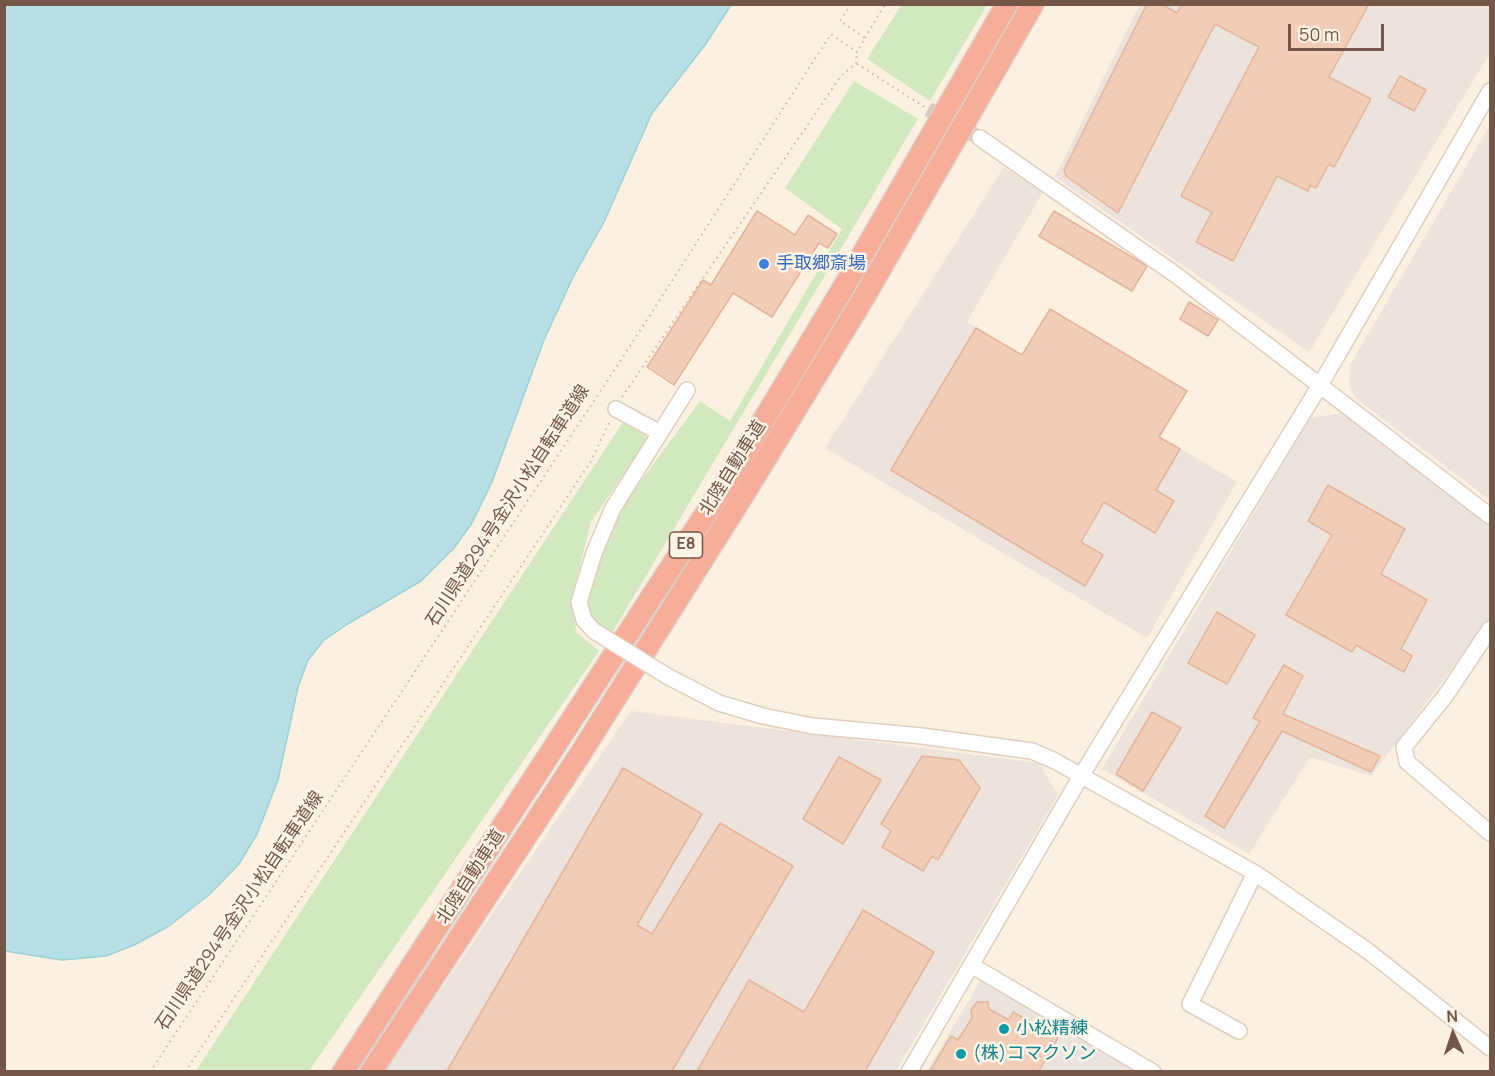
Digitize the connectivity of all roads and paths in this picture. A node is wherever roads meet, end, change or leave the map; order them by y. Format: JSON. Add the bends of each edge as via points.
{"nodes":[{"id":1,"x":851,"y":4,"type":"edge"},
{"id":2,"x":885,"y":4,"type":"edge"},
{"id":3,"x":1007,"y":4,"type":"edge"},
{"id":4,"x":1033,"y":4,"type":"edge"},
{"id":5,"x":865,"y":38,"type":"junction"},
{"id":6,"x":857,"y":52,"type":"junction"},
{"id":7,"x":856,"y":63,"type":"junction"},
{"id":8,"x":1491,"y":91,"type":"edge"},
{"id":9,"x":928,"y":109,"type":"tunnel mouth"},
{"id":10,"x":980,"y":138,"type":"tunnel mouth"},
{"id":11,"x":1319,"y":387,"type":"junction"},
{"id":12,"x":687,"y":390,"type":"dead end"},
{"id":13,"x":616,"y":409,"type":"junction"},
{"id":14,"x":660,"y":433,"type":"junction"},
{"id":15,"x":1491,"y":516,"type":"edge"},
{"id":16,"x":1491,"y":629,"type":"edge"},
{"id":17,"x":1081,"y":776,"type":"junction"},
{"id":18,"x":1491,"y":833,"type":"edge"},
{"id":19,"x":1255,"y":873,"type":"junction"},
{"id":20,"x":971,"y":965,"type":"junction"},
{"id":21,"x":1239,"y":1030,"type":"dead end"},
{"id":22,"x":1491,"y":1048,"type":"edge"},
{"id":23,"x":150,"y":1071,"type":"edge"},
{"id":24,"x":184,"y":1071,"type":"edge"},
{"id":25,"x":343,"y":1071,"type":"edge"},
{"id":26,"x":370,"y":1071,"type":"edge"},
{"id":27,"x":909,"y":1071,"type":"edge"},
{"id":28,"x":1153,"y":1071,"type":"edge"}],
"edges":[{"from":1,"to":5,"type":"path","via":[[840,21]]},
{"from":2,"to":5,"type":"path"},
{"from":3,"to":25,"type":"highway","name":"北陸自動車道","number":"E8","via":[[725,484]]},
{"from":4,"to":26,"type":"highway","name":"北陸自動車道","number":"E8","via":[[875,279],[747,489],[573,766]]},
{"from":5,"to":6,"type":"path"},
{"from":6,"to":7,"type":"path"},
{"from":6,"to":23,"type":"path","name":"石川県道294号金沢小松自転車道線","via":[[831,34]]},
{"from":7,"to":9,"type":"path"},
{"from":7,"to":13,"type":"path","via":[[834,85]]},
{"from":8,"to":11,"type":"street"},
{"from":10,"to":11,"type":"street","via":[[1184,282]]},
{"from":11,"to":15,"type":"street"},
{"from":11,"to":17,"type":"street"},
{"from":12,"to":14,"type":"street"},
{"from":13,"to":14,"type":"street"},
{"from":13,"to":24,"type":"path","via":[[591,461]]},
{"from":14,"to":17,"type":"street","bridge":true,"via":[[613,508],[583,583],[579,602],[584,620],[594,631],[719,703],[813,726],[1032,751]]},
{"from":16,"to":18,"type":"street","via":[[1404,747],[1407,762]]},
{"from":17,"to":19,"type":"street"},
{"from":17,"to":20,"type":"street"},
{"from":19,"to":21,"type":"street","via":[[1190,1004]]},
{"from":19,"to":22,"type":"street","via":[[1368,951]]},
{"from":20,"to":27,"type":"street"},
{"from":20,"to":28,"type":"street"}]}
